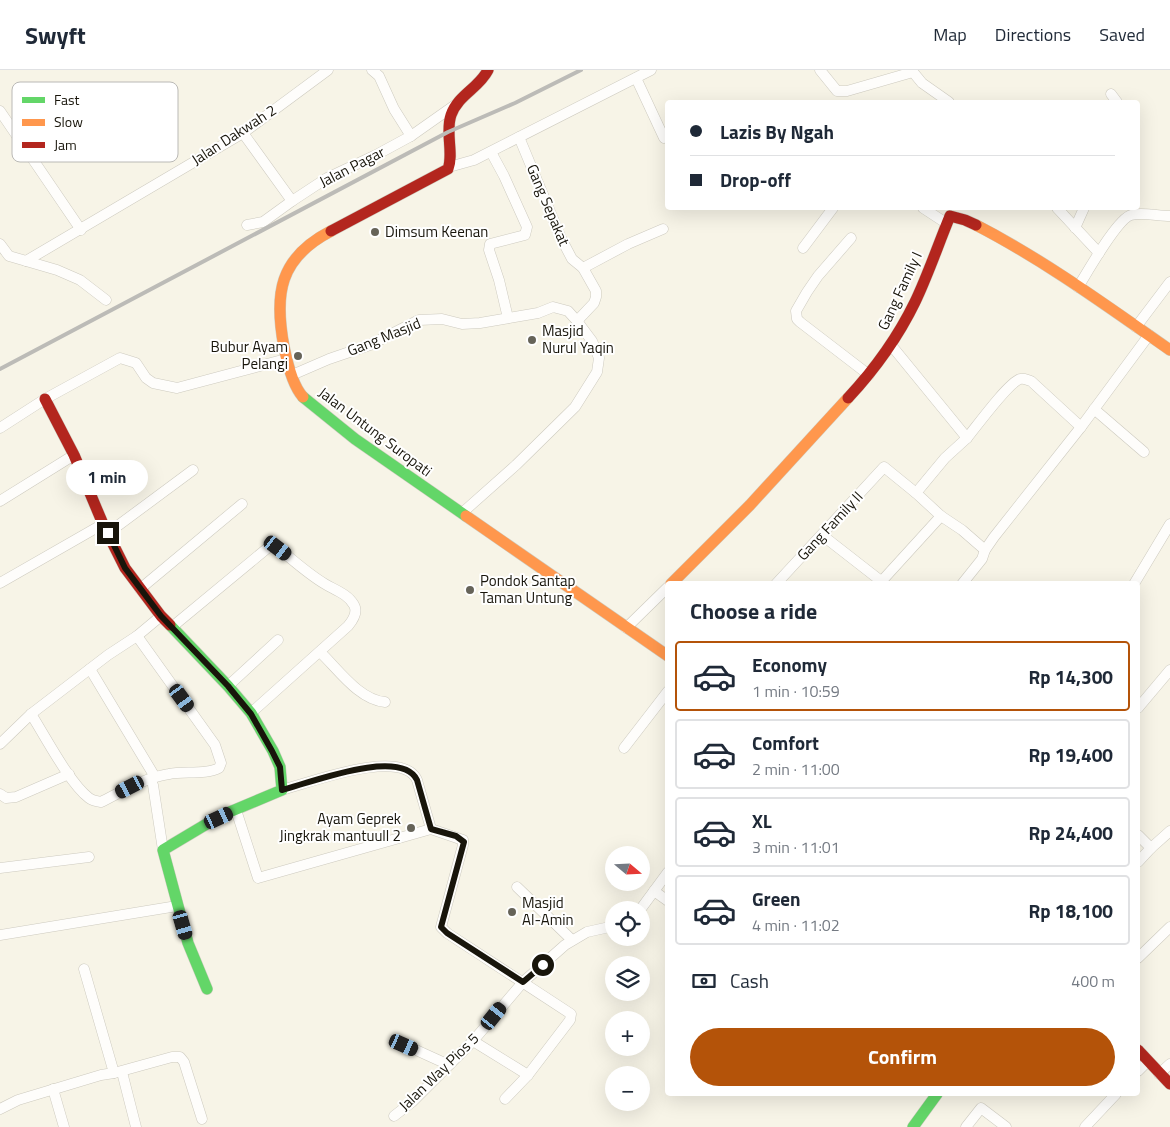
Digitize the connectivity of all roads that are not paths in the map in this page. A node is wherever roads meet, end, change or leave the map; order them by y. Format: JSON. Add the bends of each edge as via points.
{"nodes":[{"id":1,"x":328,"y":70,"type":"edge"},
{"id":2,"x":372,"y":70,"type":"edge"},
{"id":3,"x":488,"y":70,"type":"edge"},
{"id":4,"x":651,"y":70,"type":"edge"},
{"id":5,"x":820,"y":70,"type":"edge"},
{"id":6,"x":636,"y":78,"type":"junction"},
{"id":7,"x":837,"y":91,"type":"junction"},
{"id":8,"x":837,"y":100,"type":"edge"},
{"id":9,"x":946,"y":100,"type":"edge"},
{"id":10,"x":456,"y":104,"type":"junction"},
{"id":11,"x":0,"y":111,"type":"edge"},
{"id":12,"x":12,"y":129,"type":"edge"},
{"id":13,"x":243,"y":133,"type":"junction"},
{"id":14,"x":411,"y":136,"type":"junction"},
{"id":15,"x":519,"y":138,"type":"junction"},
{"id":16,"x":664,"y":138,"type":"dead end"},
{"id":17,"x":491,"y":152,"type":"junction"},
{"id":18,"x":35,"y":162,"type":"edge"},
{"id":19,"x":450,"y":167,"type":"junction"},
{"id":20,"x":292,"y":201,"type":"junction"},
{"id":21,"x":832,"y":210,"type":"edge"},
{"id":22,"x":926,"y":210,"type":"edge"},
{"id":23,"x":1059,"y":210,"type":"edge"},
{"id":24,"x":1083,"y":210,"type":"edge"},
{"id":25,"x":1170,"y":216,"type":"edge"},
{"id":26,"x":946,"y":223,"type":"junction"},
{"id":27,"x":247,"y":226,"type":"dead end"},
{"id":28,"x":1075,"y":228,"type":"junction"},
{"id":29,"x":663,"y":229,"type":"dead end"},
{"id":30,"x":81,"y":230,"type":"junction"},
{"id":31,"x":851,"y":238,"type":"dead end"},
{"id":32,"x":0,"y":244,"type":"edge"},
{"id":33,"x":803,"y":248,"type":"dead end"},
{"id":34,"x":1099,"y":253,"type":"junction"},
{"id":35,"x":5,"y":258,"type":"edge"},
{"id":36,"x":26,"y":261,"type":"junction"},
{"id":37,"x":583,"y":268,"type":"junction"},
{"id":38,"x":1170,"y":282,"type":"edge"},
{"id":39,"x":1078,"y":287,"type":"junction"},
{"id":40,"x":106,"y":300,"type":"dead end"},
{"id":41,"x":508,"y":318,"type":"junction"},
{"id":42,"x":577,"y":321,"type":"junction"},
{"id":43,"x":1136,"y":327,"type":"junction"},
{"id":44,"x":1149,"y":335,"type":"junction"},
{"id":45,"x":891,"y":344,"type":"junction"},
{"id":46,"x":1170,"y":350,"type":"edge"},
{"id":47,"x":286,"y":359,"type":"junction"},
{"id":48,"x":292,"y":375,"type":"junction"},
{"id":49,"x":870,"y":375,"type":"junction"},
{"id":50,"x":45,"y":399,"type":"junction"},
{"id":51,"x":1094,"y":410,"type":"junction"},
{"id":52,"x":1081,"y":427,"type":"junction"},
{"id":53,"x":0,"y":428,"type":"edge"},
{"id":54,"x":967,"y":438,"type":"junction"},
{"id":55,"x":1144,"y":452,"type":"dead end"},
{"id":56,"x":74,"y":455,"type":"junction"},
{"id":57,"x":193,"y":470,"type":"dead end"},
{"id":58,"x":916,"y":493,"type":"junction"},
{"id":59,"x":0,"y":501,"type":"edge"},
{"id":60,"x":242,"y":504,"type":"dead end"},
{"id":61,"x":462,"y":513,"type":"junction"},
{"id":62,"x":941,"y":516,"type":"junction"},
{"id":63,"x":1170,"y":524,"type":"edge"},
{"id":64,"x":106,"y":528,"type":"junction"},
{"id":65,"x":822,"y":535,"type":"junction"},
{"id":66,"x":986,"y":550,"type":"junction"},
{"id":67,"x":674,"y":581,"type":"edge"},
{"id":68,"x":779,"y":581,"type":"edge"},
{"id":69,"x":879,"y":581,"type":"edge"},
{"id":70,"x":881,"y":581,"type":"edge"},
{"id":71,"x":964,"y":581,"type":"edge"},
{"id":72,"x":1136,"y":581,"type":"edge"},
{"id":73,"x":0,"y":583,"type":"edge"},
{"id":74,"x":140,"y":589,"type":"junction"},
{"id":75,"x":665,"y":590,"type":"edge"},
{"id":76,"x":161,"y":616,"type":"junction"},
{"id":77,"x":172,"y":627,"type":"junction"},
{"id":78,"x":626,"y":628,"type":"junction"},
{"id":79,"x":137,"y":636,"type":"junction"},
{"id":80,"x":278,"y":640,"type":"dead end"},
{"id":81,"x":320,"y":652,"type":"junction"},
{"id":82,"x":665,"y":654,"type":"edge"},
{"id":83,"x":90,"y":669,"type":"junction"},
{"id":84,"x":1170,"y":670,"type":"edge"},
{"id":85,"x":228,"y":686,"type":"junction"},
{"id":86,"x":665,"y":695,"type":"edge"},
{"id":87,"x":386,"y":702,"type":"dead end"},
{"id":88,"x":1140,"y":705,"type":"edge"},
{"id":89,"x":31,"y":714,"type":"junction"},
{"id":90,"x":251,"y":714,"type":"junction"},
{"id":91,"x":0,"y":744,"type":"edge"},
{"id":92,"x":624,"y":748,"type":"dead end"},
{"id":93,"x":69,"y":774,"type":"junction"},
{"id":94,"x":154,"y":781,"type":"junction"},
{"id":95,"x":282,"y":790,"type":"junction"},
{"id":96,"x":0,"y":794,"type":"edge"},
{"id":97,"x":236,"y":810,"type":"junction"},
{"id":98,"x":431,"y":829,"type":"junction"},
{"id":99,"x":1170,"y":831,"type":"edge"},
{"id":100,"x":1140,"y":836,"type":"edge"},
{"id":101,"x":1151,"y":848,"type":"junction"},
{"id":102,"x":163,"y":850,"type":"junction"},
{"id":103,"x":89,"y":857,"type":"dead end"},
{"id":104,"x":1140,"y":860,"type":"edge"},
{"id":105,"x":0,"y":868,"type":"edge"},
{"id":106,"x":665,"y":876,"type":"edge"},
{"id":107,"x":517,"y":887,"type":"dead end"},
{"id":108,"x":654,"y":891,"type":"junction"},
{"id":109,"x":665,"y":899,"type":"edge"},
{"id":110,"x":647,"y":901,"type":"edge"},
{"id":111,"x":177,"y":906,"type":"junction"},
{"id":112,"x":1170,"y":927,"type":"edge"},
{"id":113,"x":605,"y":928,"type":"edge"},
{"id":114,"x":0,"y":935,"type":"edge"},
{"id":115,"x":572,"y":940,"type":"junction"},
{"id":116,"x":1140,"y":956,"type":"edge"},
{"id":117,"x":84,"y":969,"type":"dead end"},
{"id":118,"x":523,"y":982,"type":"junction"},
{"id":119,"x":207,"y":990,"type":"dead end"},
{"id":120,"x":473,"y":1041,"type":"junction"},
{"id":121,"x":404,"y":1045,"type":"dead end"},
{"id":122,"x":1140,"y":1052,"type":"edge"},
{"id":123,"x":1148,"y":1061,"type":"junction"},
{"id":124,"x":1170,"y":1064,"type":"edge"},
{"id":125,"x":449,"y":1065,"type":"junction"},
{"id":126,"x":1140,"y":1069,"type":"edge"},
{"id":127,"x":118,"y":1073,"type":"junction"},
{"id":128,"x":1159,"y":1074,"type":"junction"},
{"id":129,"x":528,"y":1075,"type":"junction"},
{"id":130,"x":1170,"y":1084,"type":"edge"},
{"id":131,"x":53,"y":1089,"type":"junction"},
{"id":132,"x":936,"y":1096,"type":"edge"},
{"id":133,"x":1114,"y":1096,"type":"edge"},
{"id":134,"x":504,"y":1098,"type":"dead end"},
{"id":135,"x":0,"y":1109,"type":"edge"},
{"id":136,"x":394,"y":1116,"type":"dead end"},
{"id":137,"x":202,"y":1119,"type":"dead end"},
{"id":138,"x":64,"y":1127,"type":"edge"},
{"id":139,"x":136,"y":1127,"type":"edge"},
{"id":140,"x":913,"y":1127,"type":"edge"},
{"id":141,"x":966,"y":1127,"type":"edge"},
{"id":142,"x":1006,"y":1127,"type":"edge"},
{"id":143,"x":1085,"y":1127,"type":"edge"}],
"edges":[{"from":1,"to":13,"type":"street","name":"Jalan Dakwah 2"},
{"from":2,"to":14,"type":"street","via":[[379,76]]},
{"from":3,"to":10,"type":"street"},
{"from":4,"to":6,"type":"street"},
{"from":5,"to":7,"type":"street"},
{"from":6,"to":15,"type":"street"},
{"from":6,"to":16,"type":"street"},
{"from":7,"to":8,"type":"street"},
{"from":7,"to":9,"type":"street","via":[[913,72],[922,83]]},
{"from":10,"to":14,"type":"street","name":"Jalan Pagar"},
{"from":10,"to":19,"type":"street","via":[[448,125]]},
{"from":11,"to":12,"type":"street"},
{"from":13,"to":20,"type":"street"},
{"from":13,"to":30,"type":"street","name":"Jalan Dakwah 2"},
{"from":14,"to":20,"type":"street","name":"Jalan Pagar","via":[[327,178]]},
{"from":15,"to":17,"type":"street"},
{"from":15,"to":37,"type":"street","name":"Gang Sepakat","via":[[561,238],[572,259]]},
{"from":17,"to":19,"type":"street"},
{"from":17,"to":41,"type":"street","via":[[527,227],[525,235],[490,244]]},
{"from":18,"to":30,"type":"street"},
{"from":19,"to":47,"type":"street","name":"Jalan Untung Suropati","via":[[321,236],[296,256],[284,276],[279,302]]},
{"from":20,"to":27,"type":"street","name":"Jalan Pagar","via":[[264,222]]},
{"from":21,"to":33,"type":"street"},
{"from":22,"to":26,"type":"street"},
{"from":23,"to":28,"type":"street"},
{"from":24,"to":28,"type":"street"},
{"from":25,"to":34,"type":"street","via":[[1135,214],[1125,218]]},
{"from":26,"to":39,"type":"street","via":[[950,216],[956,216],[984,229]]},
{"from":26,"to":45,"type":"street","name":"Gang Family I","via":[[914,302]]},
{"from":28,"to":34,"type":"street"},
{"from":29,"to":37,"type":"street"},
{"from":30,"to":36,"type":"street","name":"Jalan Dakwah 2"},
{"from":31,"to":49,"type":"street","via":[[818,276],[796,314],[800,322]]},
{"from":32,"to":35,"type":"street"},
{"from":34,"to":39,"type":"street"},
{"from":35,"to":36,"type":"street"},
{"from":36,"to":40,"type":"street","via":[[80,280]]},
{"from":37,"to":42,"type":"street","name":"Gang Sepakat","via":[[597,295]]},
{"from":38,"to":43,"type":"street"},
{"from":39,"to":43,"type":"street"},
{"from":41,"to":42,"type":"street","name":"Gang Masjid","via":[[553,307],[568,311]]},
{"from":41,"to":48,"type":"street","name":"Gang Masjid","via":[[462,324],[442,319],[419,320],[370,345]]},
{"from":42,"to":61,"type":"street","via":[[592,341],[598,358],[596,372],[575,407],[516,466]]},
{"from":43,"to":44,"type":"street"},
{"from":44,"to":46,"type":"street"},
{"from":44,"to":51,"type":"street"},
{"from":45,"to":49,"type":"street","name":"Gang Family I"},
{"from":45,"to":54,"type":"street"},
{"from":47,"to":48,"type":"street","name":"Jalan Untung Suropati"},
{"from":47,"to":50,"type":"street","via":[[177,388],[153,383],[136,363],[120,358]]},
{"from":48,"to":61,"type":"street","name":"Jalan Untung Suropati","via":[[301,395],[320,412]]},
{"from":49,"to":67,"type":"street","name":"Gang Family I","via":[[750,505]]},
{"from":50,"to":53,"type":"street"},
{"from":50,"to":56,"type":"street"},
{"from":51,"to":52,"type":"street"},
{"from":51,"to":55,"type":"street"},
{"from":52,"to":54,"type":"street","via":[[1031,381],[1018,379]]},
{"from":52,"to":66,"type":"street"},
{"from":54,"to":58,"type":"street","via":[[945,458]]},
{"from":56,"to":59,"type":"street"},
{"from":56,"to":64,"type":"street"},
{"from":57,"to":64,"type":"street"},
{"from":58,"to":62,"type":"street"},
{"from":58,"to":65,"type":"street","name":"Gang Family II","via":[[884,467]]},
{"from":60,"to":74,"type":"street"},
{"from":61,"to":78,"type":"street","name":"Jalan Untung Suropati"},
{"from":62,"to":66,"type":"street"},
{"from":62,"to":70,"type":"street"},
{"from":63,"to":72,"type":"street"},
{"from":64,"to":73,"type":"street"},
{"from":64,"to":74,"type":"street","via":[[125,568]]},
{"from":65,"to":68,"type":"street","name":"Gang Family II"},
{"from":65,"to":69,"type":"street"},
{"from":66,"to":71,"type":"street"},
{"from":74,"to":76,"type":"street"},
{"from":75,"to":78,"type":"street"},
{"from":76,"to":77,"type":"street"},
{"from":76,"to":79,"type":"street"},
{"from":77,"to":81,"type":"street","via":[[268,546],[272,546],[353,603],[355,615],[352,621]]},
{"from":77,"to":85,"type":"street"},
{"from":78,"to":82,"type":"street","name":"Jalan Untung Suropati"},
{"from":79,"to":83,"type":"street"},
{"from":79,"to":94,"type":"street","via":[[215,745],[221,763],[216,770],[171,773]]},
{"from":80,"to":85,"type":"street"},
{"from":81,"to":87,"type":"street","via":[[362,694]]},
{"from":81,"to":90,"type":"street"},
{"from":83,"to":89,"type":"street"},
{"from":83,"to":94,"type":"street"},
{"from":84,"to":88,"type":"street"},
{"from":85,"to":90,"type":"street"},
{"from":86,"to":92,"type":"street"},
{"from":89,"to":91,"type":"street"},
{"from":89,"to":93,"type":"street"},
{"from":90,"to":95,"type":"street","via":[[280,767]]},
{"from":93,"to":94,"type":"street","via":[[88,798],[100,802],[145,780]]},
{"from":93,"to":96,"type":"street","via":[[16,798]]},
{"from":94,"to":102,"type":"street"},
{"from":95,"to":97,"type":"street"},
{"from":95,"to":98,"type":"street","via":[[370,766],[404,768],[417,780]]},
{"from":97,"to":98,"type":"street","via":[[258,878]]},
{"from":97,"to":102,"type":"street"},
{"from":98,"to":118,"type":"street","via":[[456,836],[464,842],[441,927]]},
{"from":99,"to":101,"type":"street"},
{"from":100,"to":101,"type":"street"},
{"from":101,"to":104,"type":"street"},
{"from":102,"to":111,"type":"street"},
{"from":103,"to":105,"type":"street"},
{"from":106,"to":108,"type":"street"},
{"from":107,"to":115,"type":"street"},
{"from":108,"to":109,"type":"street"},
{"from":108,"to":110,"type":"street"},
{"from":111,"to":114,"type":"street"},
{"from":111,"to":119,"type":"street"},
{"from":112,"to":116,"type":"street"},
{"from":113,"to":115,"type":"street","name":"Jalan Way Pios 5"},
{"from":115,"to":118,"type":"street","name":"Jalan Way Pios 5"},
{"from":117,"to":127,"type":"street"},
{"from":118,"to":120,"type":"street","name":"Jalan Way Pios 5"},
{"from":118,"to":129,"type":"street","via":[[571,1014],[570,1020]]},
{"from":120,"to":125,"type":"street","name":"Jalan Way Pios 5"},
{"from":120,"to":129,"type":"street"},
{"from":121,"to":125,"type":"street"},
{"from":122,"to":123,"type":"street"},
{"from":123,"to":126,"type":"street"},
{"from":123,"to":128,"type":"street"},
{"from":124,"to":128,"type":"street"},
{"from":125,"to":136,"type":"street","name":"Jalan Way Pios 5"},
{"from":127,"to":131,"type":"street"},
{"from":127,"to":137,"type":"street","via":[[180,1057]]},
{"from":127,"to":139,"type":"street"},
{"from":128,"to":130,"type":"street"},
{"from":129,"to":134,"type":"street"},
{"from":131,"to":135,"type":"street"},
{"from":131,"to":138,"type":"street"},
{"from":132,"to":140,"type":"street"},
{"from":133,"to":143,"type":"street"},
{"from":141,"to":142,"type":"street","via":[[981,1108]]}]}
